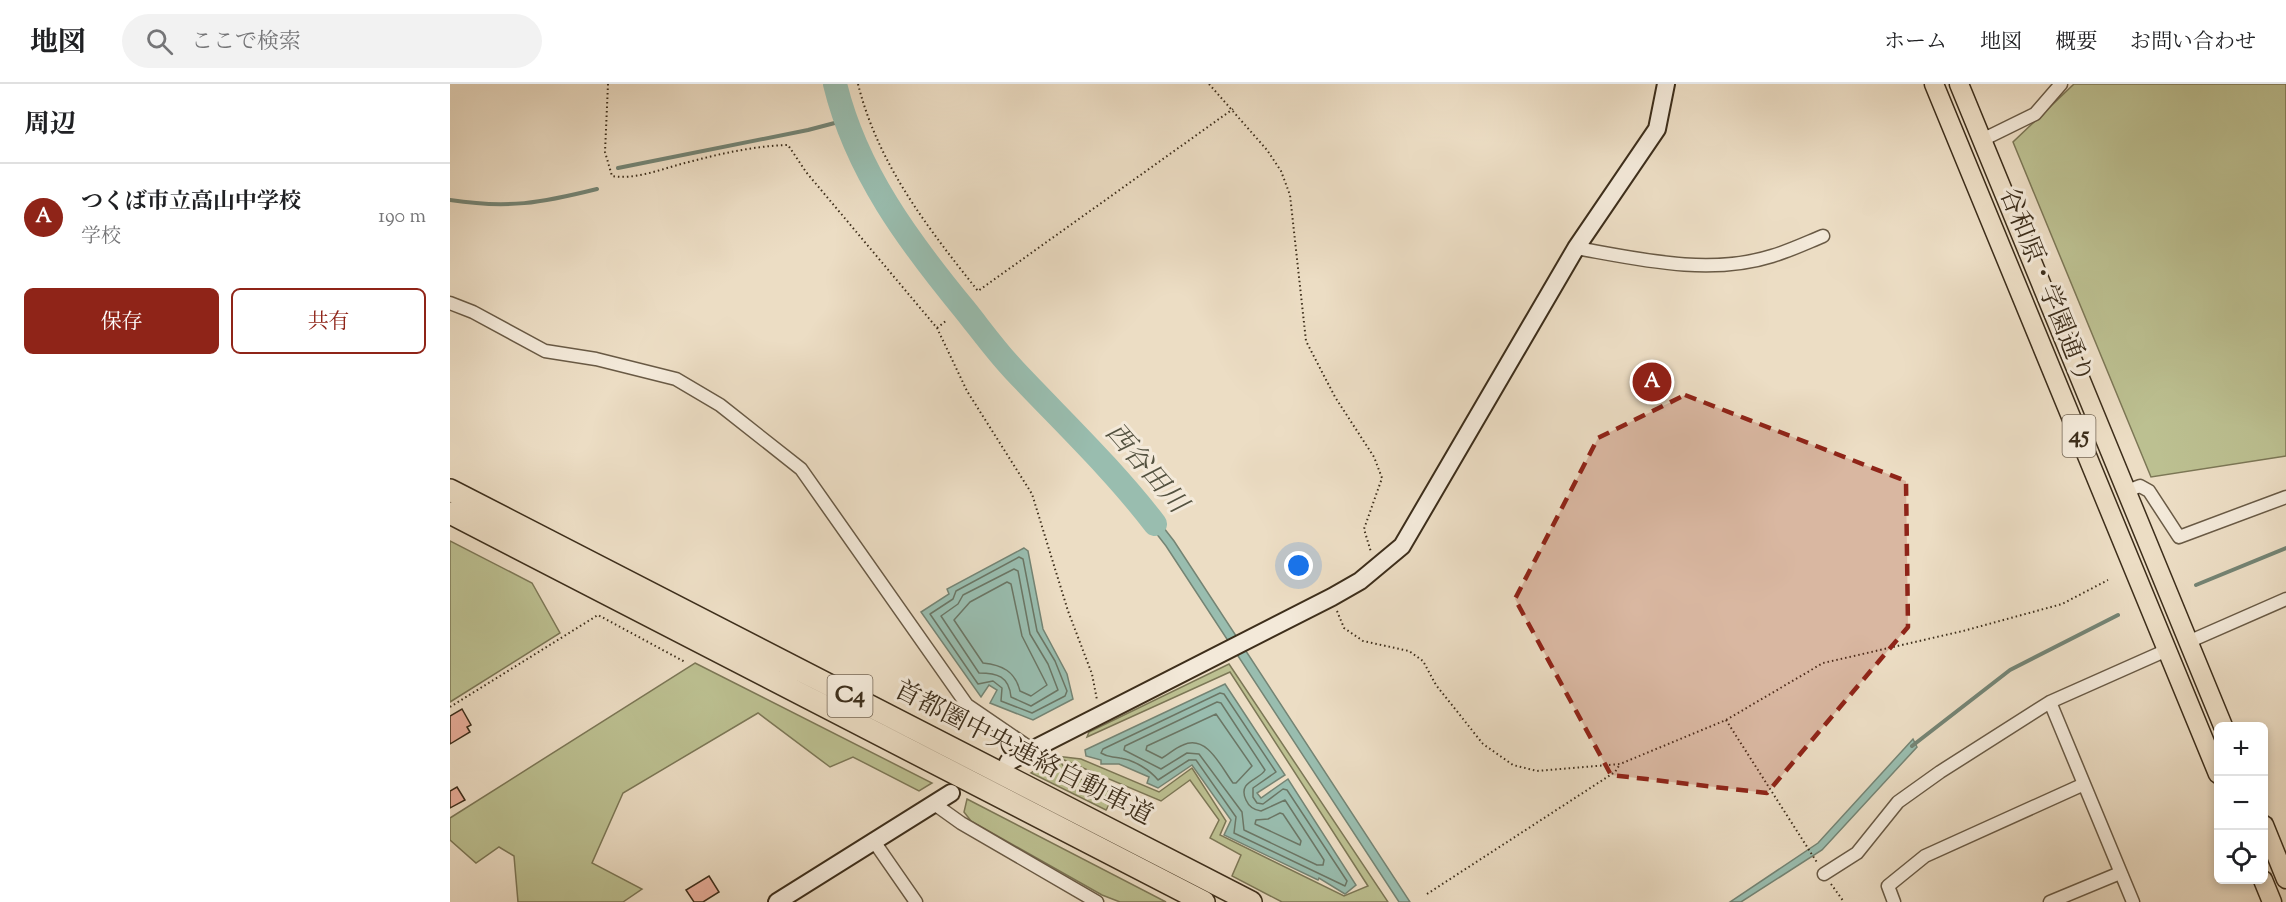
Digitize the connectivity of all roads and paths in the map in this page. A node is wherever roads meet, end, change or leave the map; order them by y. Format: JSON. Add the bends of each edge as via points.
{"nodes":[{"id":1,"x":608,"y":84,"type":"edge"},
{"id":2,"x":858,"y":84,"type":"edge"},
{"id":3,"x":1209,"y":84,"type":"edge"},
{"id":4,"x":1666,"y":84,"type":"edge"},
{"id":5,"x":1934,"y":84,"type":"edge"},
{"id":6,"x":1959,"y":84,"type":"edge"},
{"id":7,"x":2061,"y":84,"type":"edge"},
{"id":8,"x":1233,"y":109,"type":"junction"},
{"id":9,"x":1982,"y":140,"type":"junction"},
{"id":10,"x":1823,"y":236,"type":"dead end"},
{"id":11,"x":1576,"y":248,"type":"junction"},
{"id":12,"x":450,"y":303,"type":"edge"},
{"id":13,"x":947,"y":320,"type":"dead end"},
{"id":14,"x":937,"y":328,"type":"junction"},
{"id":15,"x":450,"y":490,"type":"edge"},
{"id":16,"x":2127,"y":491,"type":"junction"},
{"id":17,"x":2286,"y":497,"type":"edge"},
{"id":18,"x":450,"y":513,"type":"edge"},
{"id":19,"x":1376,"y":569,"type":"junction"},
{"id":20,"x":2108,"y":580,"type":"dead end"},
{"id":21,"x":1332,"y":597,"type":"junction"},
{"id":22,"x":2286,"y":599,"type":"edge"},
{"id":23,"x":2188,"y":642,"type":"junction"},
{"id":24,"x":2168,"y":650,"type":"junction"},
{"id":25,"x":685,"y":662,"type":"dead end"},
{"id":26,"x":2050,"y":702,"type":"junction"},
{"id":27,"x":450,"y":707,"type":"edge"},
{"id":28,"x":1100,"y":715,"type":"junction"},
{"id":29,"x":1726,"y":720,"type":"junction"},
{"id":30,"x":2221,"y":722,"type":"edge"},
{"id":31,"x":1033,"y":750,"type":"junction"},
{"id":32,"x":1008,"y":762,"type":"dead end"},
{"id":33,"x":1620,"y":764,"type":"junction"},
{"id":34,"x":2214,"y":764,"type":"edge"},
{"id":35,"x":2082,"y":785,"type":"junction"},
{"id":36,"x":951,"y":793,"type":"dead end"},
{"id":37,"x":933,"y":803,"type":"junction"},
{"id":38,"x":2266,"y":830,"type":"edge"},
{"id":39,"x":873,"y":840,"type":"junction"},
{"id":40,"x":2120,"y":873,"type":"junction"},
{"id":41,"x":1824,"y":874,"type":"junction"},
{"id":42,"x":2286,"y":879,"type":"edge"},
{"id":43,"x":2265,"y":884,"type":"edge"},
{"id":44,"x":1427,"y":894,"type":"dead end"},
{"id":45,"x":777,"y":902,"type":"edge"},
{"id":46,"x":916,"y":902,"type":"edge"},
{"id":47,"x":1097,"y":902,"type":"edge"},
{"id":48,"x":1204,"y":902,"type":"edge"},
{"id":49,"x":1251,"y":902,"type":"edge"},
{"id":50,"x":1844,"y":902,"type":"edge"},
{"id":51,"x":1893,"y":902,"type":"edge"},
{"id":52,"x":2050,"y":902,"type":"edge"},
{"id":53,"x":2133,"y":902,"type":"edge"},
{"id":54,"x":2272,"y":902,"type":"edge"}],
"edges":[{"from":1,"to":14,"type":"path","via":[[605,152],[612,176],[626,178],[764,145],[788,145],[813,181]]},
{"from":2,"to":8,"type":"path","via":[[884,157],[926,226],[978,291]]},
{"from":3,"to":8,"type":"path"},
{"from":4,"to":11,"type":"street","via":[[1658,129]]},
{"from":5,"to":24,"type":"main road","name":"谷和原・学園通り","number":"45"},
{"from":6,"to":9,"type":"main road","name":"谷和原・学園通り","number":"45"},
{"from":7,"to":9,"type":"street","via":[[2035,114]]},
{"from":8,"to":19,"type":"path","via":[[1281,171],[1290,195],[1306,340],[1335,397],[1374,457],[1382,478],[1364,530]]},
{"from":9,"to":16,"type":"main road","name":"谷和原・学園通り","number":"45"},
{"from":10,"to":11,"type":"street","via":[[1770,257],[1720,264],[1662,263]]},
{"from":11,"to":19,"type":"street","via":[[1402,546]]},
{"from":12,"to":31,"type":"street","via":[[545,351],[676,379],[720,405],[801,469],[967,705]]},
{"from":13,"to":14,"type":"path"},
{"from":14,"to":28,"type":"path","via":[[967,391],[1032,494],[1092,674]]},
{"from":15,"to":49,"type":"highway","name":"首都圏中央連絡自動車道","number":"C4"},
{"from":16,"to":17,"type":"street","via":[[2140,486],[2149,490],[2179,537]]},
{"from":16,"to":23,"type":"main road","name":"谷和原・学園通り","number":"45"},
{"from":18,"to":48,"type":"highway","name":"首都圏中央連絡自動車道","number":"C4"},
{"from":19,"to":21,"type":"street"},
{"from":20,"to":29,"type":"path","via":[[2062,604],[1823,663]]},
{"from":21,"to":28,"type":"street"},
{"from":21,"to":33,"type":"path","via":[[1344,628],[1353,635],[1363,641],[1409,651],[1423,661],[1436,685],[1483,744],[1513,765],[1537,771]]},
{"from":22,"to":23,"type":"street"},
{"from":23,"to":30,"type":"main road","name":"谷和原・学園通り","number":"45"},
{"from":24,"to":26,"type":"street"},
{"from":24,"to":34,"type":"main road","name":"谷和原・学園通り","number":"45"},
{"from":25,"to":27,"type":"path","via":[[598,615]]},
{"from":26,"to":35,"type":"street"},
{"from":26,"to":41,"type":"street","via":[[1898,802],[1857,853]]},
{"from":28,"to":31,"type":"street"},
{"from":29,"to":33,"type":"path"},
{"from":29,"to":41,"type":"path"},
{"from":31,"to":32,"type":"street"},
{"from":33,"to":44,"type":"path","via":[[1615,772]]},
{"from":35,"to":40,"type":"street"},
{"from":35,"to":51,"type":"street","via":[[1925,856],[1888,886]]},
{"from":36,"to":37,"type":"street"},
{"from":37,"to":39,"type":"street"},
{"from":37,"to":47,"type":"street"},
{"from":38,"to":42,"type":"main road"},
{"from":39,"to":45,"type":"street"},
{"from":39,"to":46,"type":"street"},
{"from":40,"to":52,"type":"street"},
{"from":40,"to":53,"type":"street"},
{"from":41,"to":50,"type":"path"},
{"from":43,"to":54,"type":"main road"}]}
